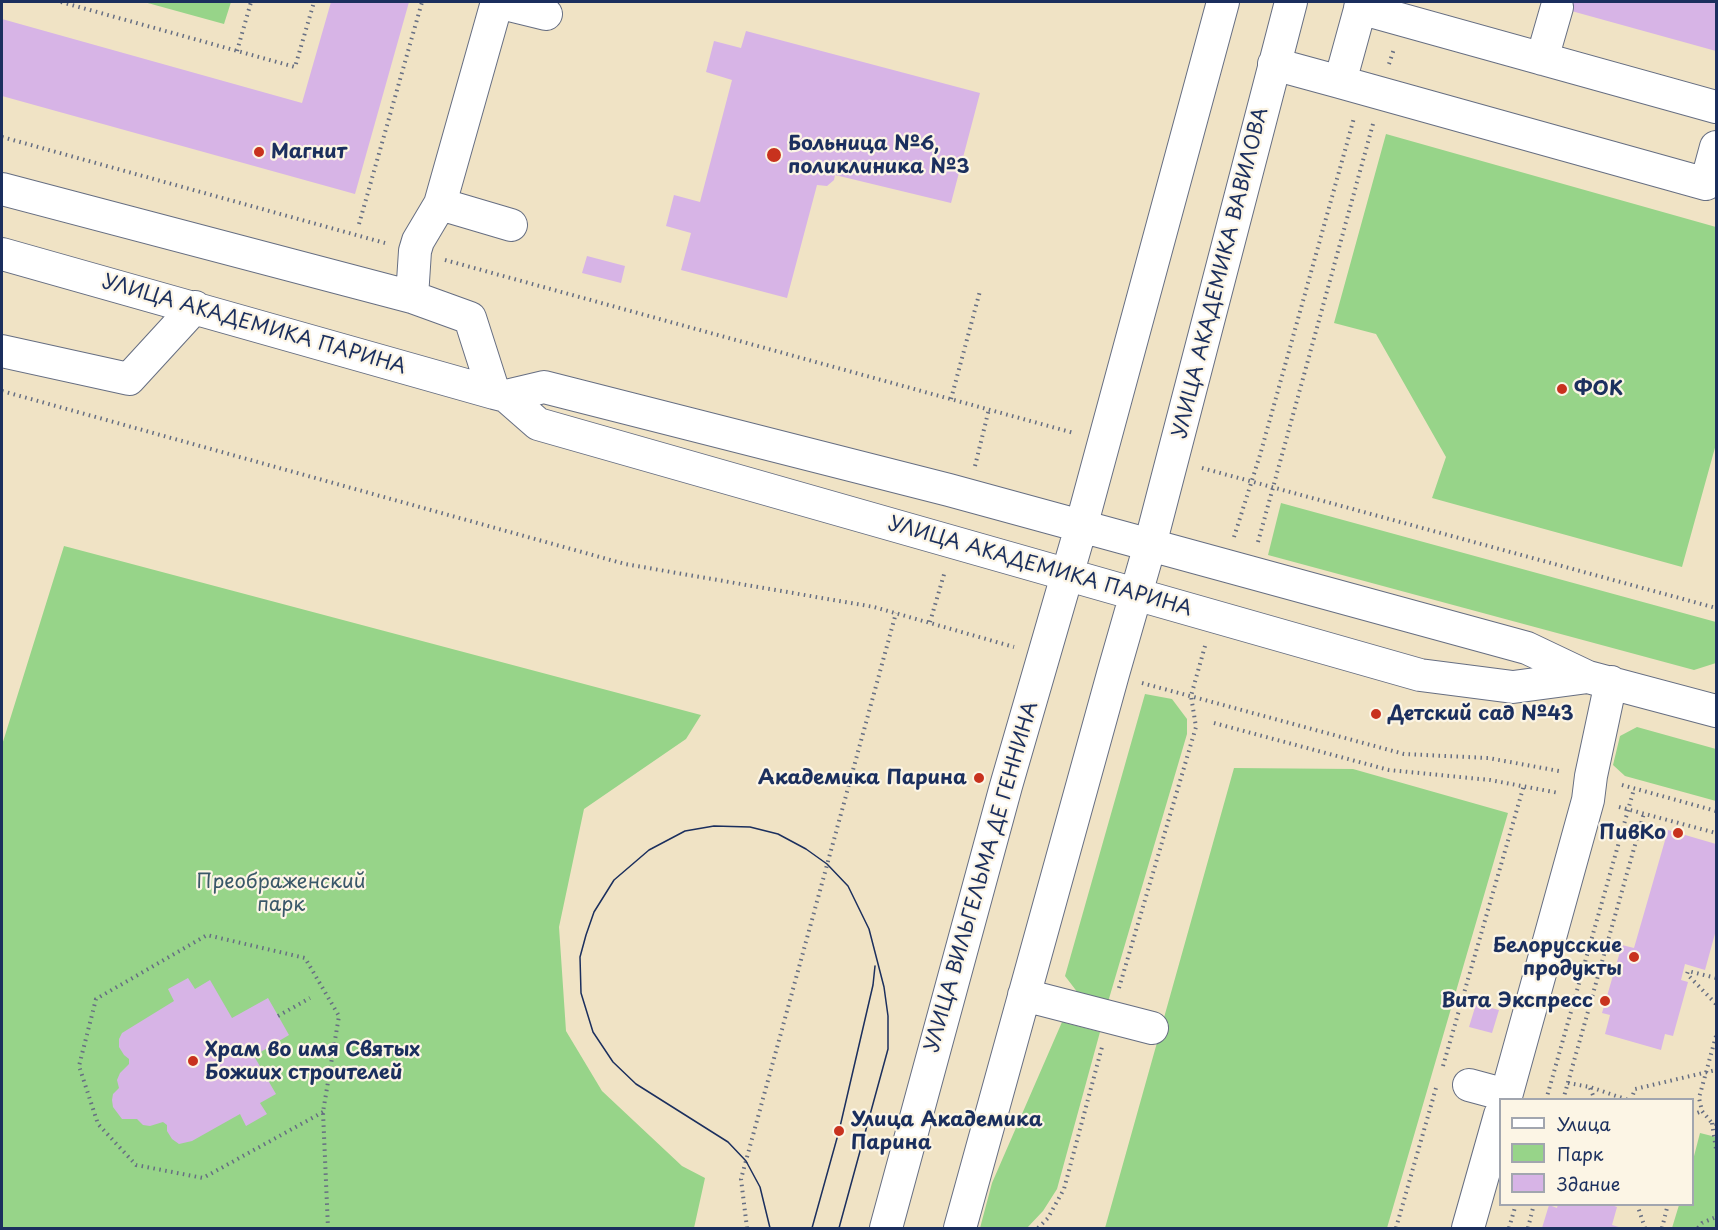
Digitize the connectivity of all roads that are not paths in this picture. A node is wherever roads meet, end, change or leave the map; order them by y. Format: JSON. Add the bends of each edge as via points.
{"nodes":[{"id":1,"x":497,"y":2,"type":"edge"},
{"id":2,"x":1223,"y":2,"type":"edge"},
{"id":3,"x":1291,"y":2,"type":"edge"},
{"id":4,"x":1361,"y":5,"type":"edge"},
{"id":5,"x":1557,"y":7,"type":"dead end"},
{"id":6,"x":546,"y":14,"type":"dead end"},
{"id":7,"x":1542,"y":59,"type":"junction"},
{"id":8,"x":1274,"y":64,"type":"junction"},
{"id":9,"x":1361,"y":88,"type":"junction"},
{"id":10,"x":1716,"y":107,"type":"edge"},
{"id":11,"x":1716,"y":147,"type":"edge"},
{"id":12,"x":2,"y":189,"type":"edge"},
{"id":13,"x":440,"y":204,"type":"junction"},
{"id":14,"x":511,"y":225,"type":"dead end"},
{"id":15,"x":2,"y":254,"type":"edge"},
{"id":16,"x":412,"y":297,"type":"junction"},
{"id":17,"x":195,"y":307,"type":"junction"},
{"id":18,"x":2,"y":351,"type":"edge"},
{"id":19,"x":500,"y":394,"type":"junction"},
{"id":20,"x":1082,"y":527,"type":"junction"},
{"id":21,"x":1150,"y":545,"type":"junction"},
{"id":22,"x":1066,"y":575,"type":"junction"},
{"id":23,"x":1135,"y":594,"type":"junction"},
{"id":24,"x":1600,"y":679,"type":"junction"},
{"id":25,"x":1716,"y":711,"type":"edge"},
{"id":26,"x":1024,"y":995,"type":"junction"},
{"id":27,"x":1152,"y":1028,"type":"dead end"},
{"id":28,"x":1469,"y":1085,"type":"dead end"},
{"id":29,"x":1505,"y":1098,"type":"edge"},
{"id":30,"x":1499,"y":1100,"type":"edge"},
{"id":31,"x":1499,"y":1120,"type":"edge"},
{"id":32,"x":886,"y":1228,"type":"edge"},
{"id":33,"x":960,"y":1228,"type":"edge"},
{"id":34,"x":1468,"y":1228,"type":"edge"}],
"edges":[{"from":1,"to":6,"type":"street"},
{"from":1,"to":13,"type":"street"},
{"from":2,"to":20,"type":"street"},
{"from":3,"to":8,"type":"street","name":"УЛИЦА АКАДЕМИКА ВАВИЛОВА"},
{"from":4,"to":7,"type":"street"},
{"from":4,"to":9,"type":"street"},
{"from":5,"to":7,"type":"street"},
{"from":7,"to":10,"type":"street"},
{"from":8,"to":9,"type":"street"},
{"from":8,"to":21,"type":"street","name":"УЛИЦА АКАДЕМИКА ВАВИЛОВА"},
{"from":9,"to":11,"type":"street","via":[[1706,184]]},
{"from":12,"to":16,"type":"street"},
{"from":13,"to":14,"type":"street"},
{"from":13,"to":16,"type":"street","via":[[418,241]]},
{"from":15,"to":17,"type":"street","name":"УЛИЦА АКАДЕМИКА ПАРИНА"},
{"from":16,"to":19,"type":"street","via":[[470,318]]},
{"from":17,"to":18,"type":"street","via":[[129,379]]},
{"from":17,"to":19,"type":"street","name":"УЛИЦА АКАДЕМИКА ПАРИНА"},
{"from":19,"to":20,"type":"street","name":"УЛИЦА АКАДЕМИКА ПАРИНА","via":[[544,387]]},
{"from":19,"to":22,"type":"street","name":"УЛИЦА АКАДЕМИКА ПАРИНА","via":[[538,424]]},
{"from":20,"to":21,"type":"street","name":"УЛИЦА АКАДЕМИКА ПАРИНА"},
{"from":20,"to":22,"type":"street","name":"УЛИЦА ВИЛЬГЕЛЬМА ДЕ ГЕННИНА"},
{"from":21,"to":23,"type":"street"},
{"from":21,"to":24,"type":"street","name":"УЛИЦА АКАДЕМИКА ПАРИНА","via":[[1527,648]]},
{"from":22,"to":23,"type":"street","name":"УЛИЦА АКАДЕМИКА ПАРИНА"},
{"from":22,"to":32,"type":"street","name":"УЛИЦА ВИЛЬГЕЛЬМА ДЕ ГЕННИНА"},
{"from":23,"to":24,"type":"street","name":"УЛИЦА АКАДЕМИКА ПАРИНА","via":[[1420,675],[1513,687]]},
{"from":23,"to":26,"type":"street"},
{"from":24,"to":25,"type":"street","name":"УЛИЦА АКАДЕМИКА ПАРИНА"},
{"from":24,"to":29,"type":"street","via":[[1589,788]]},
{"from":26,"to":27,"type":"street"},
{"from":26,"to":33,"type":"street"},
{"from":28,"to":30,"type":"street"},
{"from":31,"to":34,"type":"street"}]}
